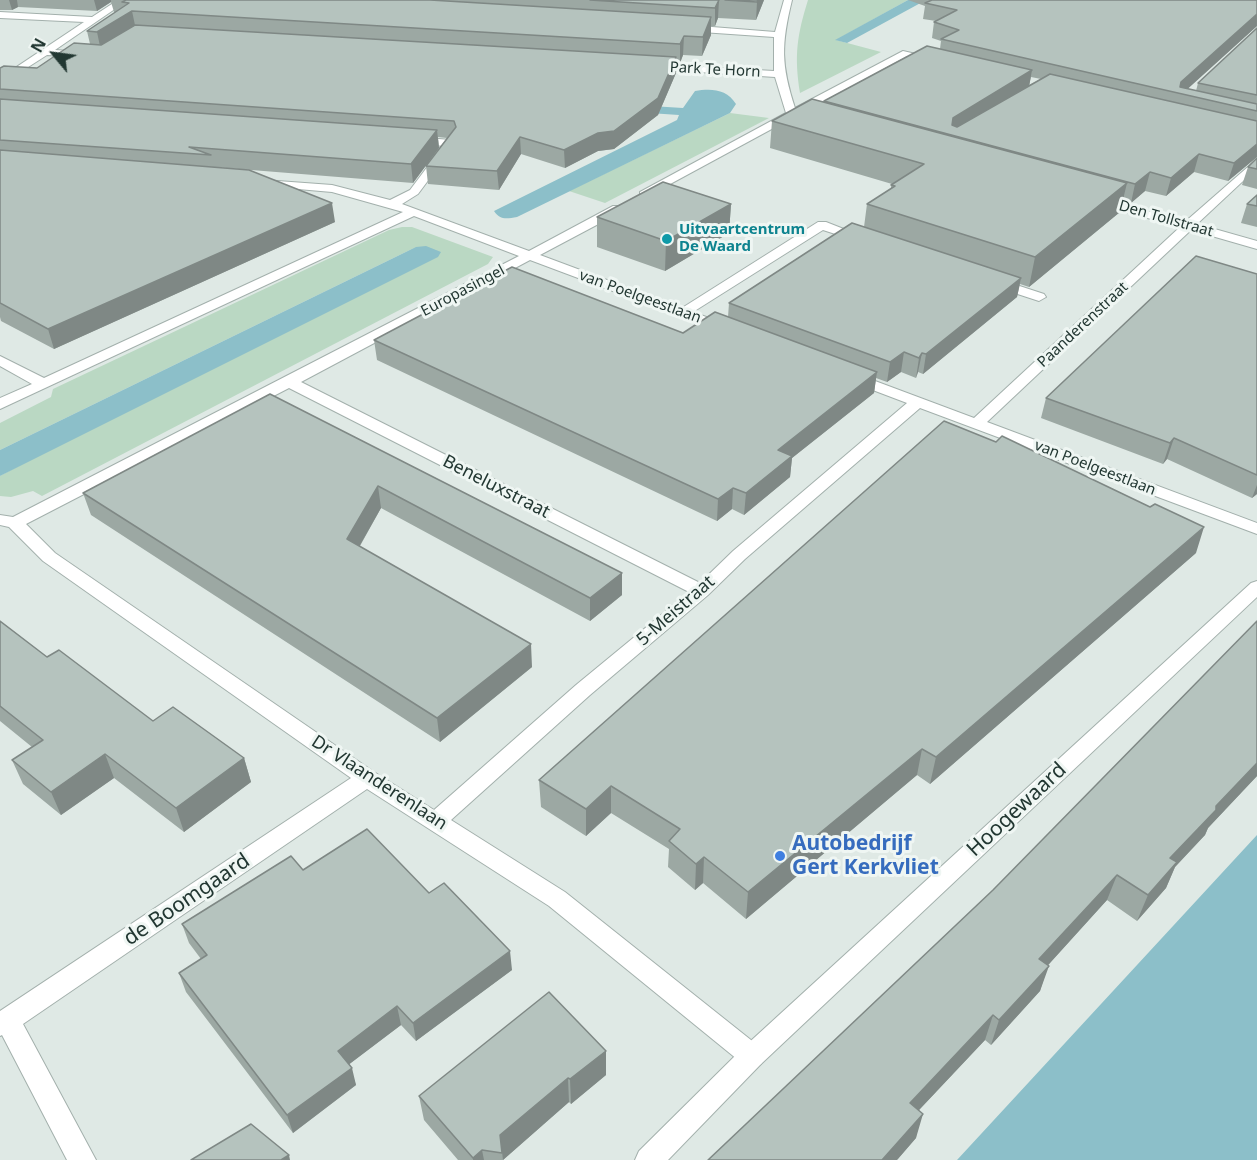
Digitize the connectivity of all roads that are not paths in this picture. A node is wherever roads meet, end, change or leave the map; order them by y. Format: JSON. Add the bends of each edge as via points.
{"nodes":[{"id":1,"x":124,"y":0,"type":"edge"},
{"id":2,"x":788,"y":0,"type":"edge"},
{"id":3,"x":0,"y":15,"type":"edge"},
{"id":4,"x":93,"y":20,"type":"junction"},
{"id":5,"x":676,"y":28,"type":"edge"},
{"id":6,"x":779,"y":34,"type":"junction"},
{"id":7,"x":46,"y":52,"type":"junction"},
{"id":8,"x":93,"y":55,"type":"edge"},
{"id":9,"x":952,"y":63,"type":"edge"},
{"id":10,"x":636,"y":65,"type":"edge"},
{"id":11,"x":779,"y":74,"type":"junction"},
{"id":12,"x":0,"y":82,"type":"edge"},
{"id":13,"x":792,"y":115,"type":"junction"},
{"id":14,"x":814,"y":121,"type":"edge"},
{"id":15,"x":404,"y":140,"type":"edge"},
{"id":16,"x":1257,"y":162,"type":"edge"},
{"id":17,"x":249,"y":182,"type":"edge"},
{"id":18,"x":1086,"y":196,"type":"edge"},
{"id":19,"x":392,"y":204,"type":"junction"},
{"id":20,"x":414,"y":212,"type":"junction"},
{"id":21,"x":1189,"y":226,"type":"junction"},
{"id":22,"x":879,"y":244,"type":"edge"},
{"id":23,"x":1257,"y":245,"type":"edge"},
{"id":24,"x":530,"y":256,"type":"junction"},
{"id":25,"x":982,"y":278,"type":"edge"},
{"id":26,"x":1039,"y":297,"type":"dead end"},
{"id":27,"x":683,"y":313,"type":"junction"},
{"id":28,"x":739,"y":334,"type":"edge"},
{"id":29,"x":0,"y":360,"type":"edge"},
{"id":30,"x":840,"y":372,"type":"edge"},
{"id":31,"x":290,"y":382,"type":"junction"},
{"id":32,"x":42,"y":383,"type":"junction"},
{"id":33,"x":918,"y":402,"type":"junction"},
{"id":34,"x":0,"y":405,"type":"edge"},
{"id":35,"x":976,"y":424,"type":"junction"},
{"id":36,"x":8,"y":521,"type":"edge"},
{"id":37,"x":1257,"y":529,"type":"edge"},
{"id":38,"x":1257,"y":587,"type":"edge"},
{"id":39,"x":702,"y":591,"type":"junction"},
{"id":40,"x":367,"y":778,"type":"junction"},
{"id":41,"x":436,"y":821,"type":"junction"},
{"id":42,"x":4,"y":1023,"type":"edge"},
{"id":43,"x":752,"y":1056,"type":"junction"},
{"id":44,"x":82,"y":1160,"type":"edge"},
{"id":45,"x":649,"y":1160,"type":"edge"}],
"edges":[{"from":1,"to":4,"type":"street"},
{"from":2,"to":6,"type":"street"},
{"from":3,"to":4,"type":"street"},
{"from":4,"to":7,"type":"street"},
{"from":5,"to":6,"type":"street"},
{"from":6,"to":11,"type":"street"},
{"from":7,"to":8,"type":"street"},
{"from":7,"to":12,"type":"street"},
{"from":9,"to":13,"type":"street","name":"Europasingel","via":[[906,52]]},
{"from":10,"to":11,"type":"street","name":"Park Te Horn"},
{"from":11,"to":13,"type":"street"},
{"from":13,"to":14,"type":"street"},
{"from":13,"to":24,"type":"street","name":"Europasingel"},
{"from":15,"to":19,"type":"street","via":[[451,143],[414,192]]},
{"from":16,"to":21,"type":"street","name":"Paanderenstraat"},
{"from":17,"to":19,"type":"street","name":"van Poelgeestlaan","via":[[332,189]]},
{"from":18,"to":21,"type":"street","name":"Den Tollstraat"},
{"from":19,"to":20,"type":"street","name":"van Poelgeestlaan"},
{"from":20,"to":24,"type":"street","name":"van Poelgeestlaan"},
{"from":20,"to":32,"type":"street"},
{"from":21,"to":23,"type":"street","name":"Den Tollstraat"},
{"from":21,"to":35,"type":"street","name":"Paanderenstraat"},
{"from":22,"to":27,"type":"street","via":[[822,225]]},
{"from":24,"to":27,"type":"street","name":"van Poelgeestlaan"},
{"from":24,"to":31,"type":"street","name":"Europasingel"},
{"from":25,"to":26,"type":"street"},
{"from":27,"to":28,"type":"street","name":"van Poelgeestlaan"},
{"from":29,"to":32,"type":"street"},
{"from":30,"to":33,"type":"street","name":"van Poelgeestlaan"},
{"from":31,"to":36,"type":"street","name":"Europasingel"},
{"from":31,"to":39,"type":"street","name":"Beneluxstraat"},
{"from":32,"to":34,"type":"street"},
{"from":33,"to":35,"type":"street","name":"van Poelgeestlaan"},
{"from":33,"to":39,"type":"street","name":"5-Meistraat"},
{"from":35,"to":37,"type":"street","name":"van Poelgeestlaan"},
{"from":36,"to":40,"type":"street","name":"Dr Vlaanderenlaan","via":[[49,557]]},
{"from":38,"to":43,"type":"street","name":"Hoogewaard"},
{"from":39,"to":41,"type":"street","name":"5-Meistraat"},
{"from":40,"to":41,"type":"street","name":"Dr Vlaanderenlaan"},
{"from":40,"to":42,"type":"street","name":"de Boomgaard"},
{"from":41,"to":43,"type":"street","name":"Dr Vlaanderenlaan","via":[[557,899]]},
{"from":42,"to":44,"type":"street","name":"de Boomgaard"},
{"from":43,"to":45,"type":"street","name":"Hoogewaard"}]}
